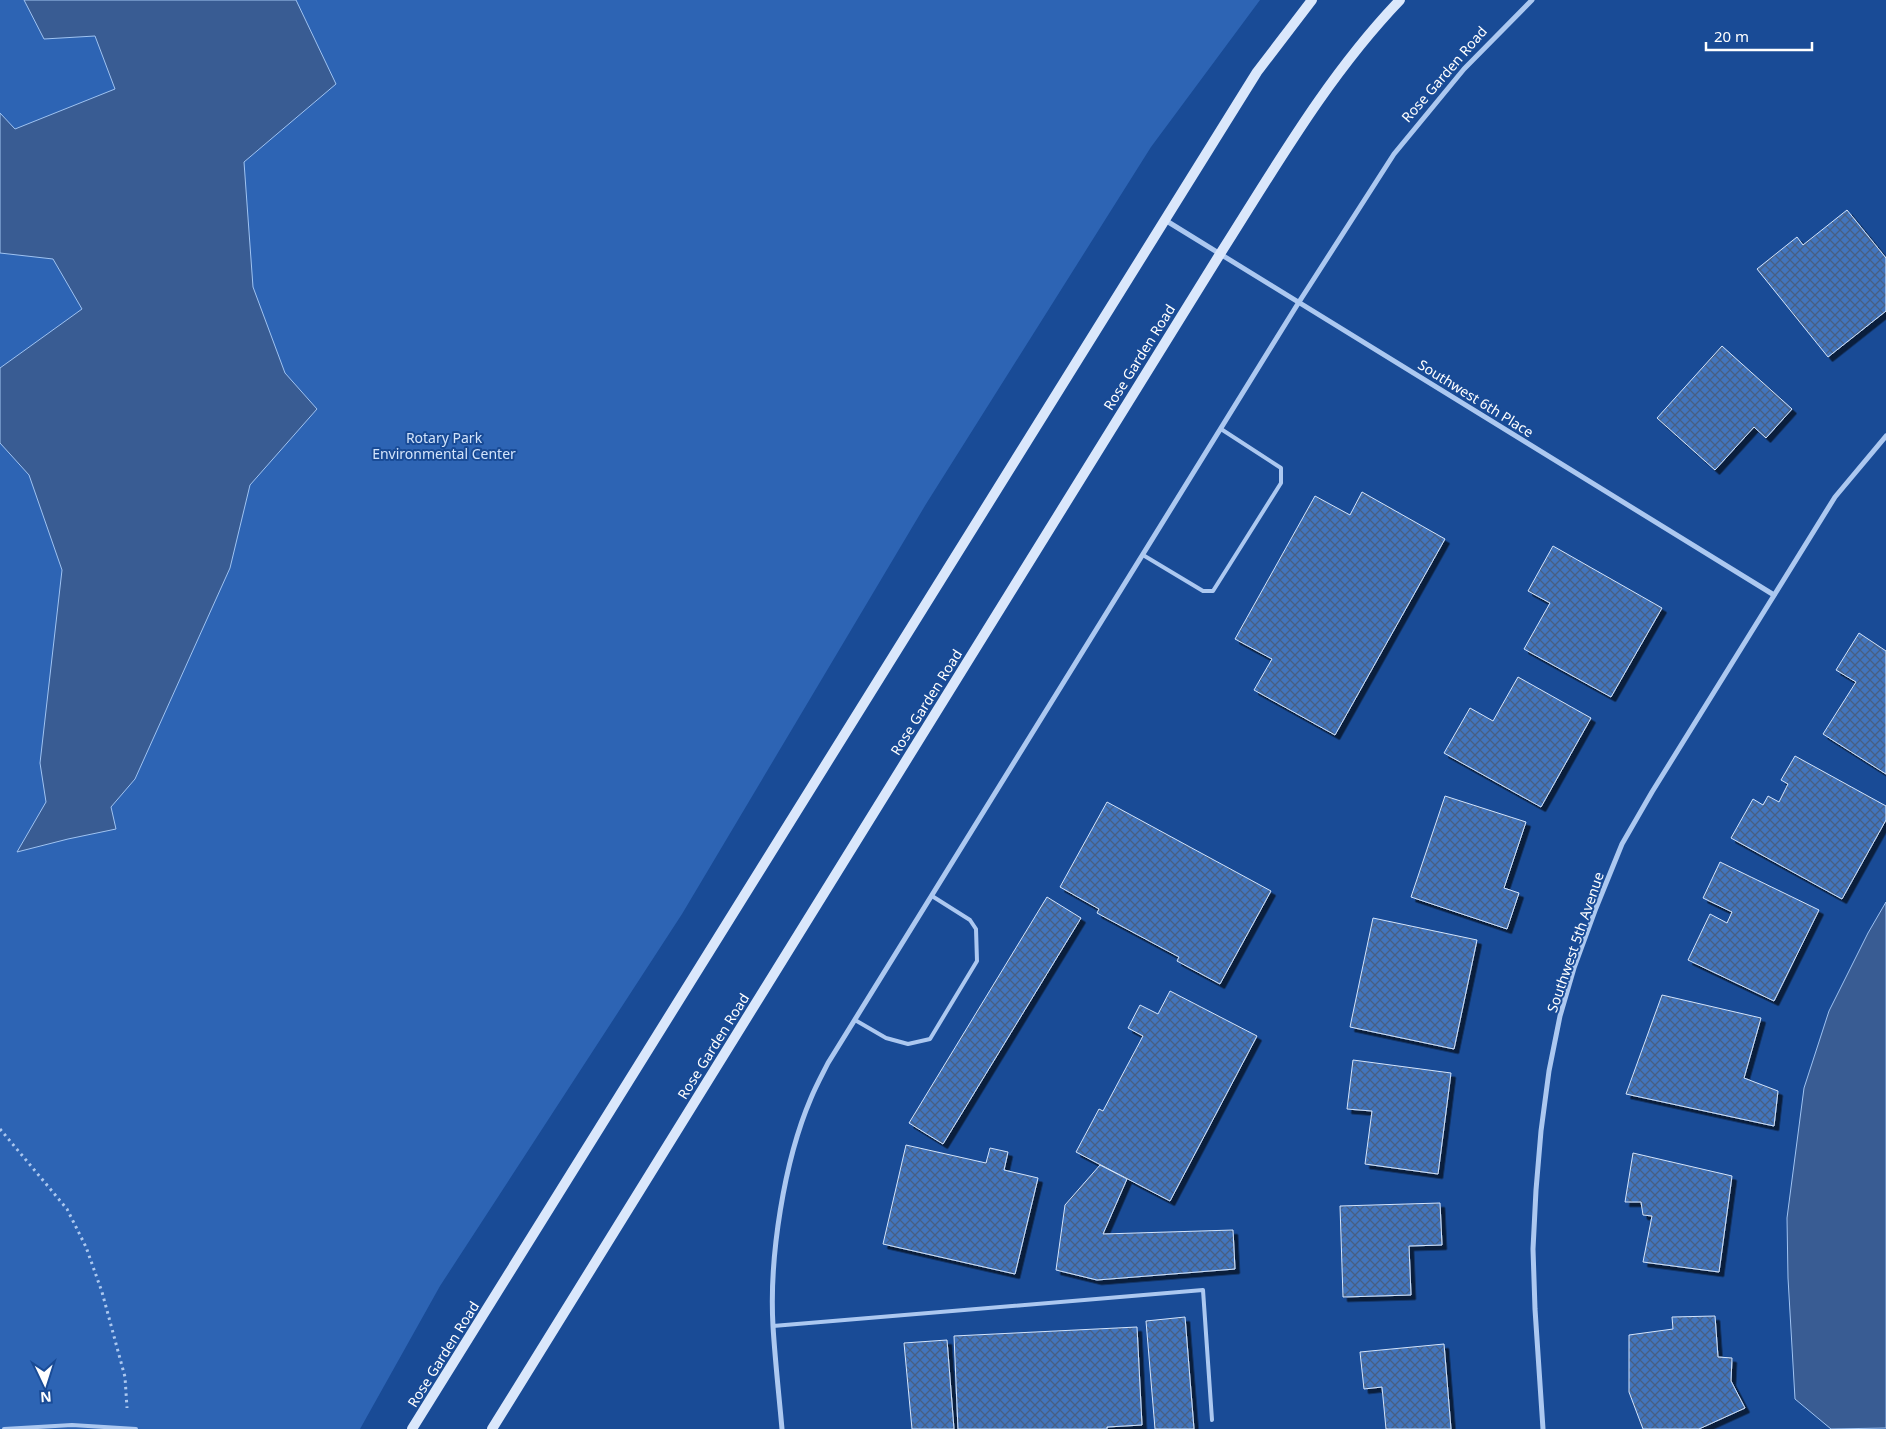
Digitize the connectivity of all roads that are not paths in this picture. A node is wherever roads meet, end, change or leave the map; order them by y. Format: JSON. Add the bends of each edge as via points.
{"nodes":[{"id":1,"x":1312,"y":0,"type":"edge"},
{"id":2,"x":1400,"y":0,"type":"edge"},
{"id":3,"x":1532,"y":0,"type":"edge"},
{"id":4,"x":1165,"y":220,"type":"junction"},
{"id":5,"x":1220,"y":254,"type":"junction"},
{"id":6,"x":1299,"y":302,"type":"junction"},
{"id":7,"x":1221,"y":429,"type":"junction"},
{"id":8,"x":1886,"y":436,"type":"edge"},
{"id":9,"x":1143,"y":555,"type":"junction"},
{"id":10,"x":1774,"y":595,"type":"junction"},
{"id":11,"x":932,"y":896,"type":"junction"},
{"id":12,"x":855,"y":1020,"type":"junction"},
{"id":13,"x":773,"y":1326,"type":"junction"},
{"id":14,"x":1212,"y":1420,"type":"dead end"},
{"id":15,"x":128,"y":1428,"type":"edge"},
{"id":16,"x":4,"y":1429,"type":"edge"},
{"id":17,"x":136,"y":1429,"type":"edge"},
{"id":18,"x":412,"y":1429,"type":"edge"},
{"id":19,"x":492,"y":1429,"type":"edge"},
{"id":20,"x":782,"y":1429,"type":"edge"},
{"id":21,"x":1543,"y":1429,"type":"edge"}],
"edges":[{"from":1,"to":4,"type":"street","name":"Rose Garden Road","via":[[1257,72]]},
{"from":2,"to":5,"type":"street","name":"Rose Garden Road","via":[[1316,104]]},
{"from":3,"to":6,"type":"street","name":"Rose Garden Road","via":[[1464,68],[1394,154]]},
{"from":4,"to":5,"type":"street","name":"Southwest 6th Place"},
{"from":4,"to":18,"type":"street","name":"Rose Garden Road"},
{"from":5,"to":6,"type":"street","name":"Southwest 6th Place"},
{"from":5,"to":19,"type":"street","name":"Rose Garden Road"},
{"from":6,"to":7,"type":"street","name":"Rose Garden Road"},
{"from":6,"to":10,"type":"street","name":"Southwest 6th Place"},
{"from":7,"to":9,"type":"street","name":"Rose Garden Road"},
{"from":7,"to":9,"type":"lane","via":[[1281,468],[1281,483],[1213,591],[1203,592]]},
{"from":8,"to":10,"type":"street","name":"Southwest 5th Avenue","via":[[1835,497]]},
{"from":9,"to":11,"type":"street","name":"Rose Garden Road"},
{"from":10,"to":21,"type":"street","name":"Southwest 5th Avenue","via":[[1622,844],[1574,968],[1560,1016],[1541,1131],[1533,1249]]},
{"from":11,"to":12,"type":"street","name":"Rose Garden Road"},
{"from":11,"to":12,"type":"lane","via":[[970,920],[976,929],[977,961],[930,1039],[908,1044],[886,1038]]},
{"from":12,"to":13,"type":"street","name":"Rose Garden Road","via":[[811,1098],[795,1145],[776,1241]]},
{"from":13,"to":14,"type":"lane","via":[[1203,1290]]},
{"from":13,"to":20,"type":"street","name":"Rose Garden Road"},
{"from":15,"to":16,"type":"lane","via":[[72,1425]]},
{"from":15,"to":17,"type":"lane"}]}
